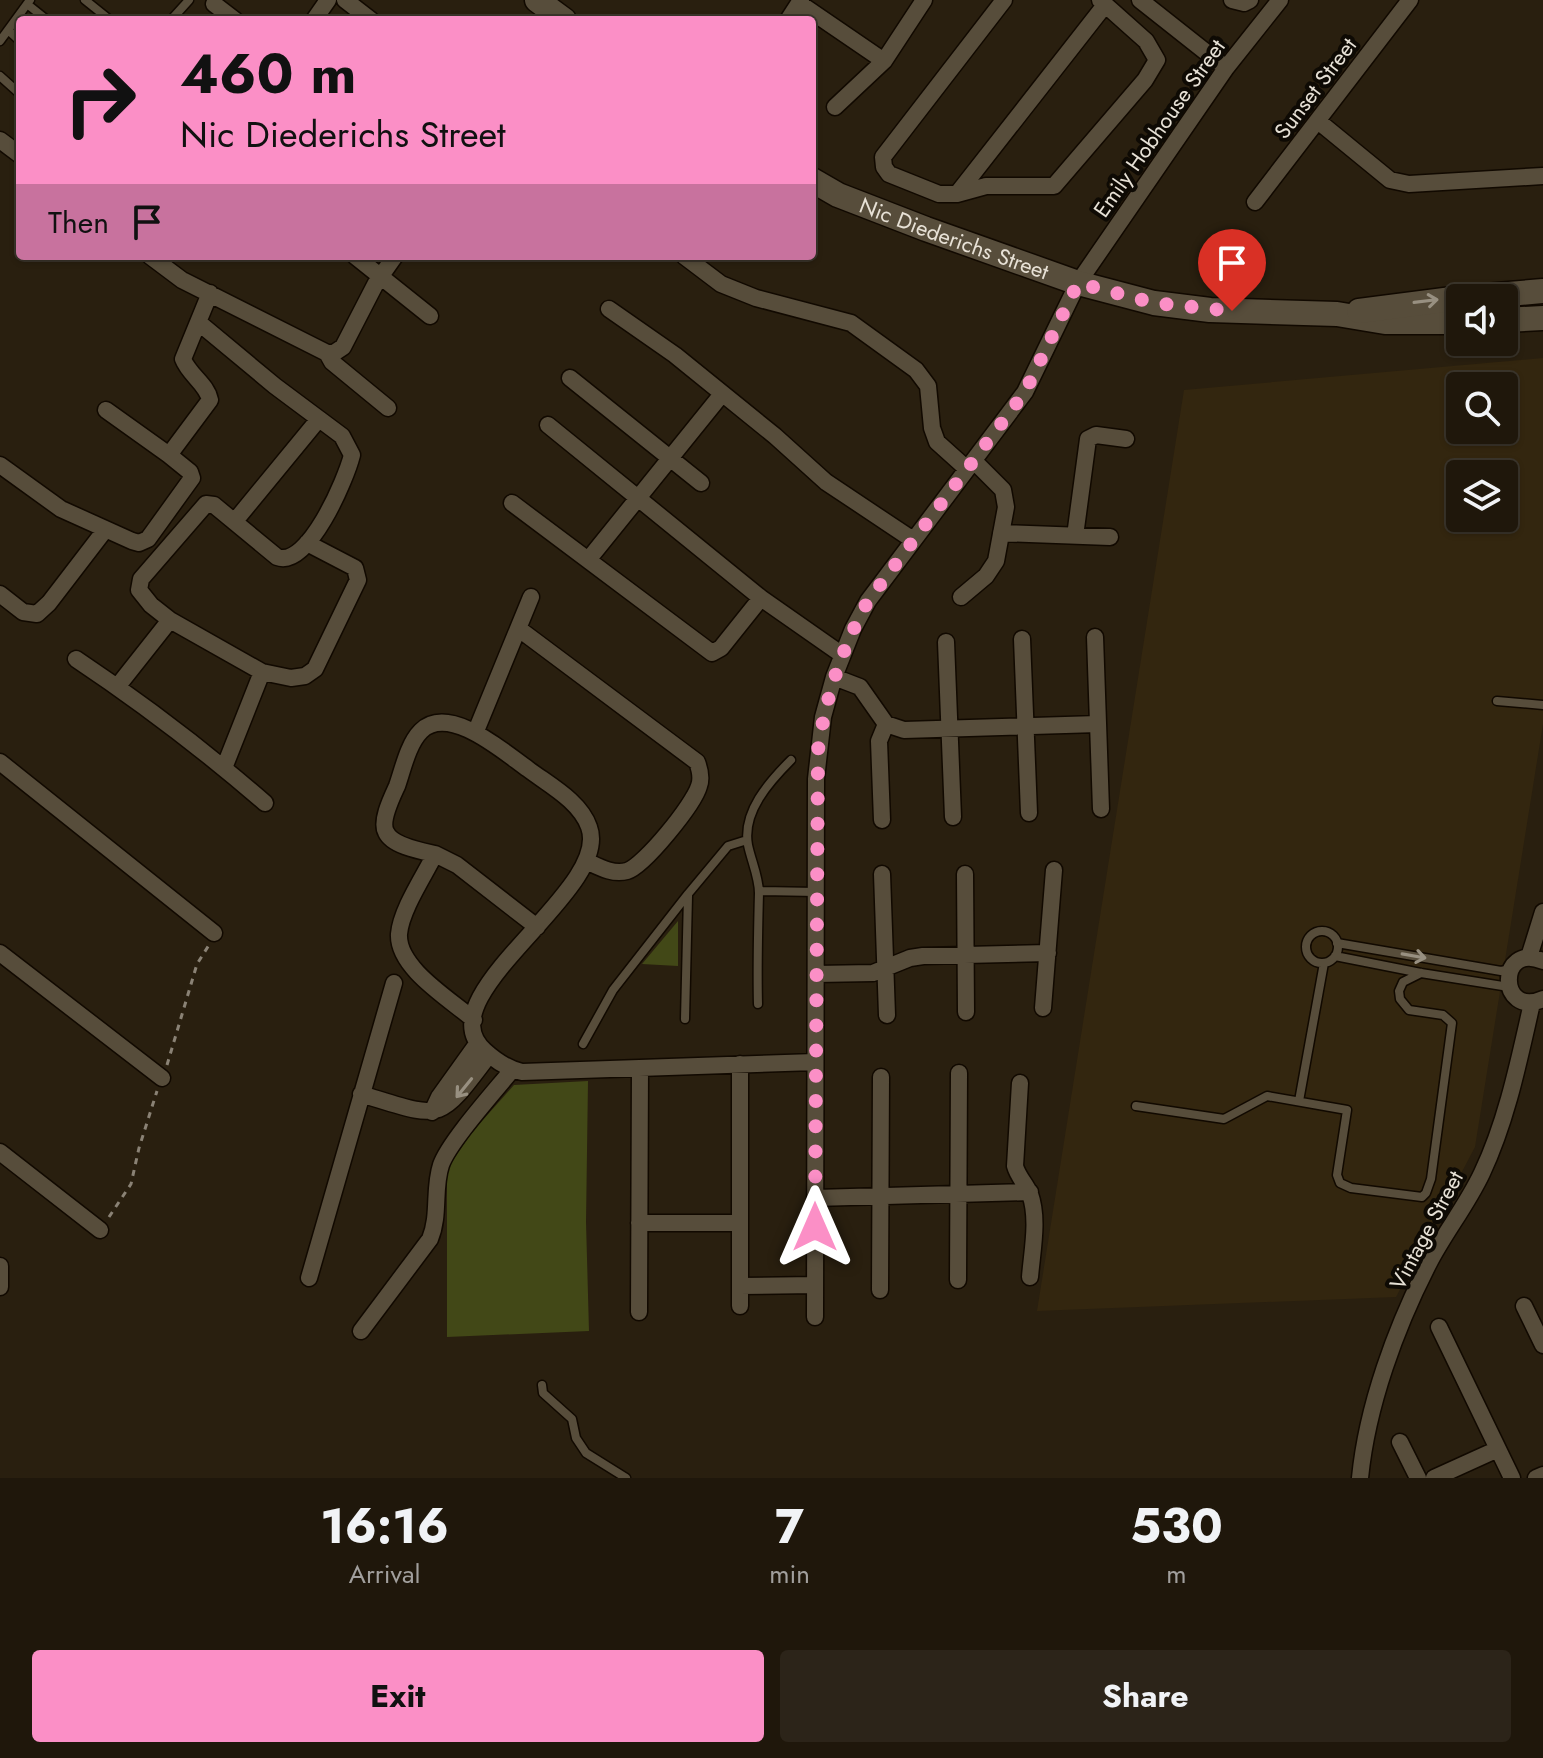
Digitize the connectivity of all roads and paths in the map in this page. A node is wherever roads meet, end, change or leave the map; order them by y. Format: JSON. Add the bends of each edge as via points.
{"nodes":[{"id":1,"x":85,"y":0,"type":"edge"},
{"id":2,"x":189,"y":0,"type":"edge"},
{"id":3,"x":345,"y":0,"type":"edge"},
{"id":4,"x":537,"y":0,"type":"edge"},
{"id":5,"x":924,"y":0,"type":"edge"},
{"id":6,"x":1004,"y":0,"type":"edge"},
{"id":7,"x":1140,"y":0,"type":"edge"},
{"id":8,"x":1232,"y":0,"type":"edge"},
{"id":9,"x":1250,"y":0,"type":"edge"},
{"id":10,"x":1280,"y":0,"type":"edge"},
{"id":11,"x":1410,"y":0,"type":"edge"},
{"id":12,"x":800,"y":1,"type":"edge"},
{"id":13,"x":1103,"y":2,"type":"edge"},
{"id":14,"x":214,"y":4,"type":"dead end"},
{"id":15,"x":105,"y":16,"type":"edge"},
{"id":16,"x":175,"y":16,"type":"edge"},
{"id":17,"x":230,"y":16,"type":"edge"},
{"id":18,"x":366,"y":16,"type":"edge"},
{"id":19,"x":559,"y":16,"type":"edge"},
{"id":20,"x":16,"y":19,"type":"edge"},
{"id":21,"x":8,"y":30,"type":"junction"},
{"id":22,"x":16,"y":37,"type":"edge"},
{"id":23,"x":0,"y":41,"type":"edge"},
{"id":24,"x":884,"y":61,"type":"junction"},
{"id":25,"x":1226,"y":68,"type":"junction"},
{"id":26,"x":0,"y":76,"type":"edge"},
{"id":27,"x":16,"y":90,"type":"edge"},
{"id":28,"x":835,"y":107,"type":"dead end"},
{"id":29,"x":1318,"y":121,"type":"junction"},
{"id":30,"x":1543,"y":176,"type":"edge"},
{"id":31,"x":816,"y":182,"type":"edge"},
{"id":32,"x":957,"y":194,"type":"junction"},
{"id":33,"x":1255,"y":202,"type":"dead end"},
{"id":34,"x":155,"y":260,"type":"edge"},
{"id":35,"x":360,"y":260,"type":"edge"},
{"id":36,"x":392,"y":260,"type":"edge"},
{"id":37,"x":689,"y":260,"type":"edge"},
{"id":38,"x":380,"y":277,"type":"junction"},
{"id":39,"x":1078,"y":283,"type":"junction"},
{"id":40,"x":1543,"y":291,"type":"edge"},
{"id":41,"x":210,"y":293,"type":"junction"},
{"id":42,"x":1518,"y":293,"type":"edge"},
{"id":43,"x":1446,"y":300,"type":"edge"},
{"id":44,"x":609,"y":309,"type":"dead end"},
{"id":45,"x":1337,"y":314,"type":"junction"},
{"id":46,"x":430,"y":316,"type":"dead end"},
{"id":47,"x":1543,"y":318,"type":"edge"},
{"id":48,"x":1518,"y":319,"type":"edge"},
{"id":49,"x":198,"y":322,"type":"junction"},
{"id":50,"x":1446,"y":322,"type":"edge"},
{"id":51,"x":327,"y":353,"type":"junction"},
{"id":52,"x":570,"y":378,"type":"dead end"},
{"id":53,"x":722,"y":394,"type":"junction"},
{"id":54,"x":388,"y":408,"type":"dead end"},
{"id":55,"x":106,"y":410,"type":"dead end"},
{"id":56,"x":318,"y":420,"type":"junction"},
{"id":57,"x":548,"y":425,"type":"dead end"},
{"id":58,"x":1126,"y":439,"type":"dead end"},
{"id":59,"x":169,"y":455,"type":"junction"},
{"id":60,"x":669,"y":457,"type":"junction"},
{"id":61,"x":0,"y":465,"type":"edge"},
{"id":62,"x":970,"y":465,"type":"junction"},
{"id":63,"x":701,"y":483,"type":"dead end"},
{"id":64,"x":637,"y":497,"type":"junction"},
{"id":65,"x":512,"y":503,"type":"dead end"},
{"id":66,"x":235,"y":521,"type":"junction"},
{"id":67,"x":105,"y":530,"type":"junction"},
{"id":68,"x":1001,"y":533,"type":"junction"},
{"id":69,"x":1075,"y":536,"type":"junction"},
{"id":70,"x":1110,"y":537,"type":"dead end"},
{"id":71,"x":913,"y":540,"type":"junction"},
{"id":72,"x":307,"y":543,"type":"junction"},
{"id":73,"x":588,"y":560,"type":"junction"},
{"id":74,"x":0,"y":594,"type":"edge"},
{"id":75,"x":531,"y":597,"type":"dead end"},
{"id":76,"x":961,"y":597,"type":"dead end"},
{"id":77,"x":761,"y":598,"type":"junction"},
{"id":78,"x":170,"y":620,"type":"junction"},
{"id":79,"x":519,"y":629,"type":"junction"},
{"id":80,"x":1095,"y":637,"type":"dead end"},
{"id":81,"x":1022,"y":639,"type":"dead end"},
{"id":82,"x":946,"y":642,"type":"dead end"},
{"id":83,"x":841,"y":654,"type":"junction"},
{"id":84,"x":76,"y":659,"type":"dead end"},
{"id":85,"x":262,"y":672,"type":"junction"},
{"id":86,"x":834,"y":677,"type":"junction"},
{"id":87,"x":117,"y":687,"type":"junction"},
{"id":88,"x":1497,"y":701,"type":"dead end"},
{"id":89,"x":1543,"y":705,"type":"edge"},
{"id":90,"x":886,"y":724,"type":"junction"},
{"id":91,"x":1098,"y":724,"type":"junction"},
{"id":92,"x":1025,"y":726,"type":"junction"},
{"id":93,"x":950,"y":729,"type":"junction"},
{"id":94,"x":476,"y":731,"type":"junction"},
{"id":95,"x":791,"y":760,"type":"dead end"},
{"id":96,"x":0,"y":762,"type":"edge"},
{"id":97,"x":224,"y":768,"type":"junction"},
{"id":98,"x":265,"y":803,"type":"dead end"},
{"id":99,"x":1101,"y":809,"type":"dead end"},
{"id":100,"x":1029,"y":813,"type":"dead end"},
{"id":101,"x":953,"y":817,"type":"dead end"},
{"id":102,"x":882,"y":820,"type":"dead end"},
{"id":103,"x":747,"y":840,"type":"junction"},
{"id":104,"x":435,"y":854,"type":"junction"},
{"id":105,"x":586,"y":861,"type":"junction"},
{"id":106,"x":1054,"y":870,"type":"dead end"},
{"id":107,"x":882,"y":874,"type":"dead end"},
{"id":108,"x":965,"y":874,"type":"dead end"},
{"id":109,"x":759,"y":891,"type":"junction"},
{"id":110,"x":816,"y":892,"type":"junction"},
{"id":111,"x":688,"y":894,"type":"junction"},
{"id":112,"x":1543,"y":912,"type":"edge"},
{"id":113,"x":537,"y":927,"type":"junction"},
{"id":114,"x":214,"y":933,"type":"dead end"},
{"id":115,"x":1337,"y":943,"type":"junction"},
{"id":116,"x":0,"y":953,"type":"edge"},
{"id":117,"x":1048,"y":953,"type":"junction"},
{"id":118,"x":966,"y":955,"type":"junction"},
{"id":119,"x":1335,"y":956,"type":"junction"},
{"id":120,"x":1536,"y":959,"type":"edge"},
{"id":121,"x":1324,"y":963,"type":"junction"},
{"id":122,"x":886,"y":969,"type":"junction"},
{"id":123,"x":1511,"y":969,"type":"junction"},
{"id":124,"x":1421,"y":973,"type":"junction"},
{"id":125,"x":816,"y":974,"type":"junction"},
{"id":126,"x":394,"y":983,"type":"dead end"},
{"id":127,"x":1509,"y":987,"type":"junction"},
{"id":128,"x":1538,"y":1001,"type":"edge"},
{"id":129,"x":758,"y":1004,"type":"dead end"},
{"id":130,"x":1043,"y":1008,"type":"dead end"},
{"id":131,"x":966,"y":1012,"type":"dead end"},
{"id":132,"x":887,"y":1015,"type":"dead end"},
{"id":133,"x":685,"y":1019,"type":"dead end"},
{"id":134,"x":474,"y":1020,"type":"junction"},
{"id":135,"x":583,"y":1044,"type":"dead end"},
{"id":136,"x":483,"y":1050,"type":"junction"},
{"id":137,"x":815,"y":1062,"type":"junction"},
{"id":138,"x":740,"y":1064,"type":"junction"},
{"id":139,"x":640,"y":1068,"type":"junction"},
{"id":140,"x":512,"y":1070,"type":"junction"},
{"id":141,"x":959,"y":1073,"type":"dead end"},
{"id":142,"x":881,"y":1077,"type":"dead end"},
{"id":143,"x":162,"y":1078,"type":"dead end"},
{"id":144,"x":1020,"y":1083,"type":"dead end"},
{"id":145,"x":361,"y":1094,"type":"junction"},
{"id":146,"x":1299,"y":1101,"type":"junction"},
{"id":147,"x":1136,"y":1106,"type":"dead end"},
{"id":148,"x":0,"y":1152,"type":"edge"},
{"id":149,"x":1030,"y":1192,"type":"junction"},
{"id":150,"x":960,"y":1195,"type":"junction"},
{"id":151,"x":881,"y":1197,"type":"junction"},
{"id":152,"x":815,"y":1198,"type":"junction"},
{"id":153,"x":639,"y":1223,"type":"junction"},
{"id":154,"x":740,"y":1223,"type":"junction"},
{"id":155,"x":100,"y":1230,"type":"dead end"},
{"id":156,"x":0,"y":1266,"type":"edge"},
{"id":157,"x":1030,"y":1277,"type":"dead end"},
{"id":158,"x":309,"y":1278,"type":"dead end"},
{"id":159,"x":958,"y":1280,"type":"dead end"},
{"id":160,"x":815,"y":1285,"type":"junction"},
{"id":161,"x":740,"y":1286,"type":"junction"},
{"id":162,"x":0,"y":1287,"type":"edge"},
{"id":163,"x":880,"y":1290,"type":"dead end"},
{"id":164,"x":740,"y":1306,"type":"dead end"},
{"id":165,"x":1524,"y":1306,"type":"dead end"},
{"id":166,"x":639,"y":1312,"type":"dead end"},
{"id":167,"x":815,"y":1317,"type":"dead end"},
{"id":168,"x":1439,"y":1327,"type":"dead end"},
{"id":169,"x":361,"y":1331,"type":"dead end"},
{"id":170,"x":1543,"y":1345,"type":"edge"},
{"id":171,"x":542,"y":1385,"type":"dead end"},
{"id":172,"x":1400,"y":1442,"type":"dead end"},
{"id":173,"x":1498,"y":1449,"type":"junction"},
{"id":174,"x":1543,"y":1475,"type":"edge"},
{"id":175,"x":626,"y":1478,"type":"edge"},
{"id":176,"x":1360,"y":1478,"type":"edge"},
{"id":177,"x":1418,"y":1478,"type":"edge"},
{"id":178,"x":1434,"y":1478,"type":"edge"},
{"id":179,"x":1512,"y":1478,"type":"edge"},
{"id":180,"x":1536,"y":1478,"type":"edge"}],
"edges":[{"from":1,"to":15,"type":"lane"},
{"from":2,"to":16,"type":"lane"},
{"from":3,"to":18,"type":"street"},
{"from":4,"to":19,"type":"street"},
{"from":5,"to":24,"type":"street"},
{"from":6,"to":32,"type":"street","via":[[883,157],[889,174],[939,194]]},
{"from":7,"to":25,"type":"street"},
{"from":8,"to":9,"type":"street"},
{"from":10,"to":25,"type":"street","name":"Emily Hobhouse Street"},
{"from":11,"to":29,"type":"street","name":"Sunset Street"},
{"from":12,"to":24,"type":"street"},
{"from":13,"to":32,"type":"street"},
{"from":13,"to":32,"type":"street","via":[[1154,51],[1157,60],[1145,80],[1054,186],[986,186]]},
{"from":14,"to":17,"type":"street"},
{"from":20,"to":21,"type":"lane"},
{"from":21,"to":22,"type":"lane"},
{"from":21,"to":23,"type":"lane"},
{"from":24,"to":28,"type":"street"},
{"from":25,"to":39,"type":"street","name":"Emily Hobhouse Street"},
{"from":26,"to":27,"type":"lane"},
{"from":29,"to":30,"type":"street","via":[[1390,180],[1409,184]]},
{"from":29,"to":33,"type":"street","name":"Sunset Street"},
{"from":31,"to":39,"type":"street","name":"Nic Diederichs Street","via":[[926,229]]},
{"from":34,"to":41,"type":"street"},
{"from":35,"to":38,"type":"street"},
{"from":36,"to":38,"type":"street"},
{"from":37,"to":62,"type":"street","via":[[721,284],[756,298],[851,323],[916,370],[928,386],[937,442]]},
{"from":38,"to":46,"type":"street"},
{"from":38,"to":51,"type":"street","via":[[343,347]]},
{"from":39,"to":45,"type":"street","name":"Nic Diederichs Street","via":[[1179,307]]},
{"from":39,"to":62,"type":"street","name":"Emily Hobhouse Street","via":[[1025,392]]},
{"from":40,"to":42,"type":"street","name":"Nic Diederichs Street"},
{"from":41,"to":49,"type":"street"},
{"from":41,"to":51,"type":"street"},
{"from":45,"to":43,"type":"street","name":"Nic Diederichs Street","one_way":true},
{"from":44,"to":53,"type":"street"},
{"from":45,"to":50,"type":"street","name":"Nic Diederichs Street","via":[[1385,322]]},
{"from":47,"to":48,"type":"street"},
{"from":49,"to":56,"type":"street"},
{"from":49,"to":59,"type":"street","via":[[183,359],[210,398]]},
{"from":51,"to":54,"type":"street"},
{"from":52,"to":60,"type":"street"},
{"from":53,"to":60,"type":"street"},
{"from":53,"to":71,"type":"street","via":[[826,482]]},
{"from":55,"to":59,"type":"street"},
{"from":56,"to":66,"type":"street"},
{"from":56,"to":72,"type":"street","via":[[342,436],[352,455],[343,485]]},
{"from":57,"to":64,"type":"street"},
{"from":58,"to":69,"type":"street","via":[[1088,439]]},
{"from":59,"to":67,"type":"street","via":[[192,478],[153,534],[139,543]]},
{"from":60,"to":63,"type":"street"},
{"from":60,"to":64,"type":"street"},
{"from":61,"to":67,"type":"street","via":[[61,509]]},
{"from":62,"to":68,"type":"street","via":[[1003,490]]},
{"from":62,"to":71,"type":"street","name":"Emily Hobhouse Street"},
{"from":64,"to":73,"type":"street"},
{"from":64,"to":77,"type":"street"},
{"from":65,"to":73,"type":"street"},
{"from":66,"to":72,"type":"street","via":[[282,560]]},
{"from":66,"to":78,"type":"street","via":[[214,505],[202,506],[141,579],[142,595]]},
{"from":67,"to":74,"type":"street","via":[[37,614],[23,612]]},
{"from":68,"to":69,"type":"street"},
{"from":68,"to":76,"type":"street","via":[[992,569]]},
{"from":69,"to":70,"type":"street"},
{"from":71,"to":83,"type":"street","name":"Emily Hobhouse Street","via":[[868,601]]},
{"from":72,"to":85,"type":"street","via":[[355,568],[358,580],[315,669],[291,678]]},
{"from":73,"to":77,"type":"street","via":[[712,653]]},
{"from":75,"to":79,"type":"street"},
{"from":77,"to":83,"type":"street"},
{"from":78,"to":85,"type":"street"},
{"from":78,"to":87,"type":"street"},
{"from":79,"to":94,"type":"street"},
{"from":79,"to":105,"type":"street","via":[[697,762],[700,772],[697,791],[643,862],[614,872]]},
{"from":80,"to":91,"type":"street"},
{"from":81,"to":92,"type":"street"},
{"from":82,"to":93,"type":"street"},
{"from":83,"to":86,"type":"street","name":"Emily Hobhouse Street"},
{"from":84,"to":87,"type":"street"},
{"from":85,"to":97,"type":"street"},
{"from":86,"to":90,"type":"street","via":[[860,687]]},
{"from":86,"to":110,"type":"street","name":"Emily Hobhouse Street","via":[[818,750]]},
{"from":87,"to":97,"type":"street"},
{"from":88,"to":89,"type":"lane"},
{"from":90,"to":93,"type":"street","via":[[904,730]]},
{"from":90,"to":102,"type":"street","via":[[879,741]]},
{"from":91,"to":92,"type":"street"},
{"from":91,"to":99,"type":"street"},
{"from":92,"to":93,"type":"street"},
{"from":92,"to":100,"type":"street"},
{"from":93,"to":101,"type":"street"},
{"from":94,"to":104,"type":"street","via":[[436,723],[422,729],[391,800],[386,833]]},
{"from":94,"to":105,"type":"street","via":[[580,811],[591,832]]},
{"from":95,"to":103,"type":"lane","via":[[753,808]]},
{"from":96,"to":114,"type":"street"},
{"from":97,"to":98,"type":"street"},
{"from":103,"to":109,"type":"lane"},
{"from":103,"to":111,"type":"lane","via":[[728,846]]},
{"from":104,"to":113,"type":"street"},
{"from":104,"to":134,"type":"street","via":[[404,914],[400,947],[415,970]]},
{"from":105,"to":113,"type":"street"},
{"from":106,"to":117,"type":"street"},
{"from":107,"to":122,"type":"street"},
{"from":108,"to":118,"type":"street"},
{"from":109,"to":110,"type":"lane"},
{"from":109,"to":129,"type":"lane"},
{"from":110,"to":125,"type":"street","name":"Emily Hobhouse Street"},
{"from":111,"to":133,"type":"lane"},
{"from":111,"to":135,"type":"lane","via":[[613,990]]},
{"from":112,"to":120,"type":"street"},
{"from":113,"to":134,"type":"street","via":[[483,989]]},
{"from":115,"to":119,"type":"lane"},
{"from":115,"to":121,"type":"lane","via":[[1325,932],[1309,938],[1308,955]]},
{"from":115,"to":123,"type":"lane","one_way":true},
{"from":116,"to":143,"type":"street"},
{"from":117,"to":118,"type":"street"},
{"from":117,"to":130,"type":"street"},
{"from":118,"to":122,"type":"street","via":[[910,958]]},
{"from":118,"to":131,"type":"street"},
{"from":119,"to":121,"type":"lane"},
{"from":119,"to":124,"type":"lane"},
{"from":120,"to":123,"type":"street","via":[[1519,960]]},
{"from":121,"to":146,"type":"lane"},
{"from":122,"to":125,"type":"street"},
{"from":122,"to":132,"type":"street"},
{"from":123,"to":127,"type":"street"},
{"from":124,"to":127,"type":"lane"},
{"from":124,"to":146,"type":"lane","via":[[1403,982],[1400,999],[1409,1010],[1443,1015],[1452,1023],[1426,1193],[1415,1197],[1344,1186],[1337,1175],[1347,1110]]},
{"from":125,"to":137,"type":"street","name":"Emily Hobhouse Street"},
{"from":126,"to":145,"type":"street"},
{"from":127,"to":128,"type":"street","via":[[1518,999]]},
{"from":128,"to":176,"type":"street","name":"Vintage Street","via":[[1482,1173],[1429,1262],[1383,1375]]},
{"from":134,"to":136,"type":"street"},
{"from":136,"to":140,"type":"street"},
{"from":136,"to":145,"type":"street","via":[[447,1107],[411,1110]]},
{"from":137,"to":138,"type":"street"},
{"from":137,"to":152,"type":"street","name":"Emily Hobhouse Street"},
{"from":138,"to":139,"type":"street"},
{"from":138,"to":154,"type":"street"},
{"from":139,"to":140,"type":"street"},
{"from":139,"to":153,"type":"street"},
{"from":140,"to":169,"type":"street","via":[[442,1162],[430,1239]]},
{"from":141,"to":150,"type":"street"},
{"from":142,"to":151,"type":"street"},
{"from":144,"to":149,"type":"street","via":[[1015,1166]]},
{"from":145,"to":158,"type":"street"},
{"from":146,"to":147,"type":"lane","via":[[1267,1096],[1224,1119]]},
{"from":148,"to":155,"type":"street"},
{"from":149,"to":150,"type":"street"},
{"from":149,"to":157,"type":"street"},
{"from":150,"to":151,"type":"street"},
{"from":150,"to":159,"type":"street"},
{"from":151,"to":152,"type":"street"},
{"from":151,"to":163,"type":"street"},
{"from":152,"to":160,"type":"street","name":"Emily Hobhouse Street"},
{"from":153,"to":154,"type":"street"},
{"from":153,"to":166,"type":"street"},
{"from":154,"to":161,"type":"street"},
{"from":156,"to":162,"type":"street"},
{"from":160,"to":161,"type":"street"},
{"from":160,"to":167,"type":"street","name":"Emily Hobhouse Street"},
{"from":161,"to":164,"type":"street"},
{"from":165,"to":170,"type":"street"},
{"from":168,"to":173,"type":"street"},
{"from":171,"to":175,"type":"lane","via":[[543,1393],[572,1419],[586,1453]]},
{"from":172,"to":177,"type":"street"},
{"from":173,"to":178,"type":"street"},
{"from":173,"to":179,"type":"street"},
{"from":174,"to":180,"type":"street"}]}
